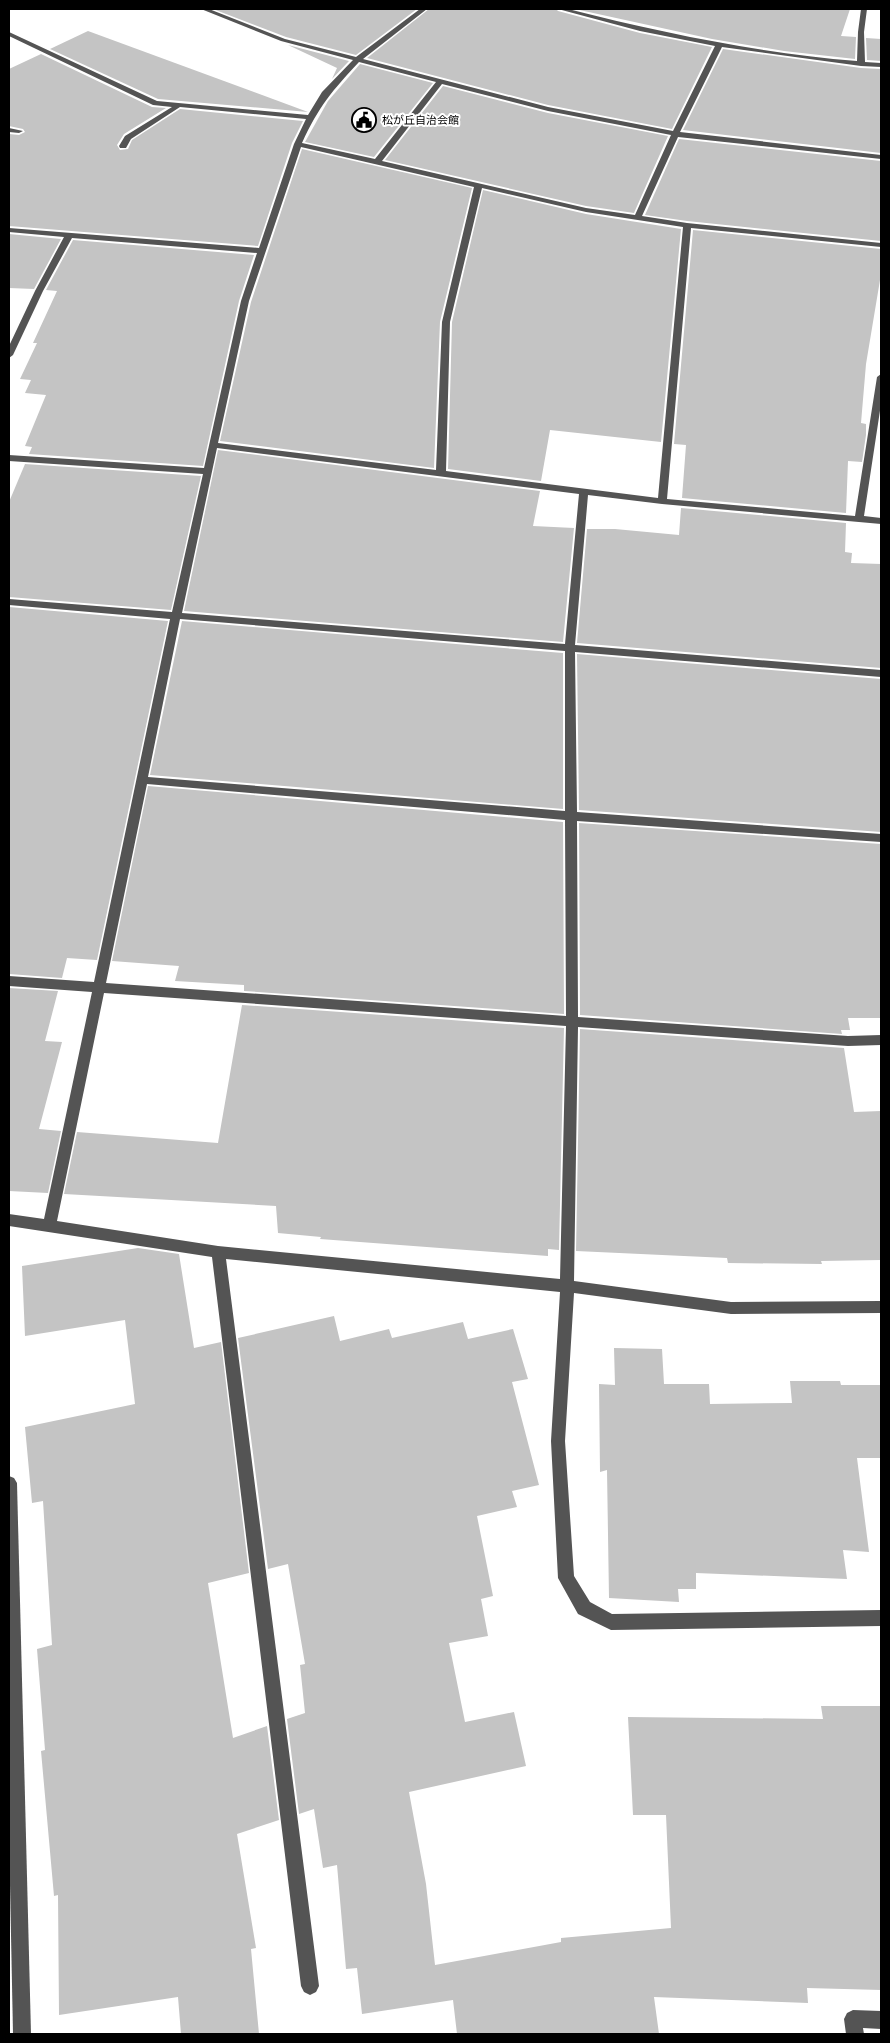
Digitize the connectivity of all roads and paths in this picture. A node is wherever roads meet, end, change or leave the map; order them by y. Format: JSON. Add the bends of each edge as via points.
{"nodes":[{"id":1,"x":204,"y":9,"type":"edge"},
{"id":2,"x":424,"y":9,"type":"edge"},
{"id":3,"x":562,"y":9,"type":"edge"},
{"id":4,"x":595,"y":9,"type":"edge"},
{"id":5,"x":864,"y":9,"type":"edge"},
{"id":6,"x":579,"y":14,"type":"junction"},
{"id":7,"x":9,"y":34,"type":"edge"},
{"id":8,"x":719,"y":46,"type":"junction"},
{"id":9,"x":357,"y":60,"type":"junction"},
{"id":10,"x":861,"y":64,"type":"junction"},
{"id":11,"x":881,"y":65,"type":"edge"},
{"id":12,"x":440,"y":82,"type":"junction"},
{"id":13,"x":179,"y":105,"type":"junction"},
{"id":14,"x":310,"y":117,"type":"junction"},
{"id":15,"x":9,"y":130,"type":"edge"},
{"id":16,"x":20,"y":131,"type":"dead end"},
{"id":17,"x":674,"y":134,"type":"junction"},
{"id":18,"x":298,"y":144,"type":"junction"},
{"id":19,"x":123,"y":146,"type":"dead end"},
{"id":20,"x":881,"y":157,"type":"edge"},
{"id":21,"x":376,"y":162,"type":"junction"},
{"id":22,"x":478,"y":186,"type":"junction"},
{"id":23,"x":638,"y":217,"type":"junction"},
{"id":24,"x":686,"y":225,"type":"junction"},
{"id":25,"x":9,"y":230,"type":"edge"},
{"id":26,"x":70,"y":234,"type":"junction"},
{"id":27,"x":881,"y":245,"type":"edge"},
{"id":28,"x":261,"y":251,"type":"junction"},
{"id":29,"x":9,"y":356,"type":"edge"},
{"id":30,"x":881,"y":377,"type":"edge"},
{"id":31,"x":212,"y":445,"type":"junction"},
{"id":32,"x":9,"y":458,"type":"edge"},
{"id":33,"x":206,"y":471,"type":"junction"},
{"id":34,"x":442,"y":473,"type":"junction"},
{"id":35,"x":584,"y":491,"type":"junction"},
{"id":36,"x":662,"y":501,"type":"junction"},
{"id":37,"x":859,"y":519,"type":"junction"},
{"id":38,"x":881,"y":522,"type":"edge"},
{"id":39,"x":9,"y":602,"type":"edge"},
{"id":40,"x":176,"y":616,"type":"junction"},
{"id":41,"x":570,"y":648,"type":"junction"},
{"id":42,"x":881,"y":674,"type":"edge"},
{"id":43,"x":141,"y":780,"type":"junction"},
{"id":44,"x":570,"y":816,"type":"junction"},
{"id":45,"x":881,"y":838,"type":"edge"},
{"id":46,"x":9,"y":981,"type":"edge"},
{"id":47,"x":99,"y":989,"type":"junction"},
{"id":48,"x":572,"y":1022,"type":"junction"},
{"id":49,"x":881,"y":1040,"type":"edge"},
{"id":50,"x":9,"y":1220,"type":"edge"},
{"id":51,"x":49,"y":1226,"type":"junction"},
{"id":52,"x":218,"y":1252,"type":"junction"},
{"id":53,"x":567,"y":1286,"type":"junction"},
{"id":54,"x":881,"y":1307,"type":"edge"},
{"id":55,"x":9,"y":1483,"type":"edge"},
{"id":56,"x":881,"y":1618,"type":"edge"},
{"id":57,"x":310,"y":1986,"type":"dead end"},
{"id":58,"x":881,"y":2020,"type":"edge"},
{"id":59,"x":22,"y":2034,"type":"edge"},
{"id":60,"x":855,"y":2034,"type":"edge"}],
"edges":[{"from":1,"to":9,"type":"street","via":[[283,40]]},
{"from":2,"to":9,"type":"street"},
{"from":3,"to":6,"type":"street"},
{"from":4,"to":6,"type":"street"},
{"from":5,"to":10,"type":"street"},
{"from":6,"to":8,"type":"street"},
{"from":7,"to":13,"type":"street","via":[[156,102]]},
{"from":8,"to":10,"type":"street"},
{"from":8,"to":17,"type":"street"},
{"from":9,"to":12,"type":"street"},
{"from":9,"to":14,"type":"street","via":[[325,94]]},
{"from":10,"to":11,"type":"street"},
{"from":12,"to":17,"type":"street","via":[[548,109]]},
{"from":12,"to":21,"type":"street"},
{"from":13,"to":14,"type":"street"},
{"from":13,"to":19,"type":"street","via":[[128,138]]},
{"from":14,"to":18,"type":"street"},
{"from":15,"to":16,"type":"street"},
{"from":17,"to":20,"type":"street"},
{"from":17,"to":23,"type":"street"},
{"from":18,"to":21,"type":"street"},
{"from":18,"to":28,"type":"street"},
{"from":21,"to":22,"type":"street"},
{"from":22,"to":23,"type":"street","via":[[586,210]]},
{"from":22,"to":34,"type":"street","via":[[446,322]]},
{"from":23,"to":24,"type":"street"},
{"from":24,"to":27,"type":"street"},
{"from":24,"to":36,"type":"street"},
{"from":25,"to":26,"type":"street"},
{"from":26,"to":28,"type":"street"},
{"from":26,"to":29,"type":"street"},
{"from":28,"to":31,"type":"street","via":[[245,301]]},
{"from":30,"to":37,"type":"street"},
{"from":31,"to":33,"type":"street"},
{"from":31,"to":34,"type":"street"},
{"from":32,"to":33,"type":"street"},
{"from":33,"to":40,"type":"street"},
{"from":34,"to":35,"type":"street"},
{"from":35,"to":36,"type":"street"},
{"from":35,"to":41,"type":"street"},
{"from":36,"to":37,"type":"street"},
{"from":37,"to":38,"type":"street"},
{"from":39,"to":40,"type":"street"},
{"from":40,"to":41,"type":"street"},
{"from":40,"to":43,"type":"street"},
{"from":41,"to":42,"type":"street"},
{"from":41,"to":44,"type":"street"},
{"from":43,"to":44,"type":"street"},
{"from":43,"to":47,"type":"street"},
{"from":44,"to":45,"type":"street"},
{"from":44,"to":48,"type":"street"},
{"from":46,"to":47,"type":"street"},
{"from":47,"to":48,"type":"street"},
{"from":47,"to":51,"type":"street"},
{"from":48,"to":49,"type":"street","via":[[848,1041]]},
{"from":48,"to":53,"type":"street"},
{"from":50,"to":51,"type":"street"},
{"from":51,"to":52,"type":"street"},
{"from":52,"to":53,"type":"street"},
{"from":52,"to":57,"type":"street"},
{"from":53,"to":54,"type":"street","via":[[731,1308]]},
{"from":53,"to":56,"type":"street","via":[[558,1441],[566,1578],[584,1608],[611,1622]]},
{"from":55,"to":59,"type":"street"},
{"from":58,"to":60,"type":"street","via":[[853,2019]]}]}
